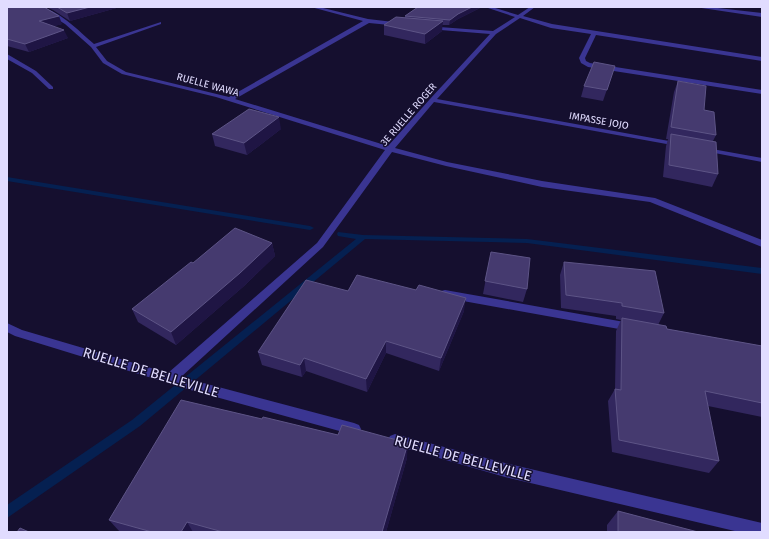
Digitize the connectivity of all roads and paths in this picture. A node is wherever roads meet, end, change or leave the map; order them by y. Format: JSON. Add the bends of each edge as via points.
{"nodes":[{"id":1,"x":39,"y":7,"type":"edge"},
{"id":2,"x":313,"y":7,"type":"edge"},
{"id":3,"x":487,"y":7,"type":"edge"},
{"id":4,"x":533,"y":7,"type":"edge"},
{"id":5,"x":697,"y":7,"type":"edge"},
{"id":6,"x":762,"y":15,"type":"edge"},
{"id":7,"x":518,"y":17,"type":"junction"},
{"id":8,"x":368,"y":21,"type":"junction"},
{"id":9,"x":158,"y":23,"type":"dead end"},
{"id":10,"x":407,"y":25,"type":"edge"},
{"id":11,"x":423,"y":26,"type":"edge"},
{"id":12,"x":494,"y":33,"type":"junction"},
{"id":13,"x":594,"y":33,"type":"junction"},
{"id":14,"x":93,"y":46,"type":"junction"},
{"id":15,"x":7,"y":56,"type":"edge"},
{"id":16,"x":762,"y":59,"type":"edge"},
{"id":17,"x":51,"y":88,"type":"dead end"},
{"id":18,"x":762,"y":92,"type":"edge"},
{"id":19,"x":229,"y":100,"type":"junction"},
{"id":20,"x":432,"y":100,"type":"junction"},
{"id":21,"x":390,"y":148,"type":"junction"},
{"id":22,"x":762,"y":160,"type":"edge"},
{"id":23,"x":762,"y":244,"type":"edge"},
{"id":24,"x":430,"y":291,"type":"edge"},
{"id":25,"x":7,"y":327,"type":"edge"},
{"id":26,"x":639,"y":329,"type":"edge"},
{"id":27,"x":175,"y":380,"type":"junction"},
{"id":28,"x":369,"y":433,"type":"edge"},
{"id":29,"x":384,"y":437,"type":"edge"},
{"id":30,"x":762,"y":530,"type":"edge"}],
"edges":[{"from":1,"to":14,"type":"street","name":"RUELLE WAWA","via":[[67,23]]},
{"from":2,"to":8,"type":"street"},
{"from":3,"to":7,"type":"street"},
{"from":4,"to":7,"type":"street","name":"3E RUELLE ROGER"},
{"from":5,"to":6,"type":"street"},
{"from":7,"to":12,"type":"street","name":"3E RUELLE ROGER"},
{"from":7,"to":13,"type":"street","via":[[551,26]]},
{"from":8,"to":10,"type":"street"},
{"from":8,"to":19,"type":"street"},
{"from":9,"to":14,"type":"street"},
{"from":11,"to":12,"type":"street"},
{"from":12,"to":20,"type":"street","name":"3E RUELLE ROGER"},
{"from":13,"to":16,"type":"street"},
{"from":13,"to":18,"type":"street","via":[[582,58],[588,65]]},
{"from":14,"to":19,"type":"street","name":"RUELLE WAWA","via":[[105,62],[124,74]]},
{"from":15,"to":17,"type":"street","via":[[34,72]]},
{"from":19,"to":21,"type":"street","name":"RUELLE WAWA"},
{"from":20,"to":21,"type":"street","name":"3E RUELLE ROGER"},
{"from":20,"to":22,"type":"street","name":"IMPASSE JOJO"},
{"from":21,"to":23,"type":"street","name":"RUELLE WAWA","via":[[446,164],[542,184],[652,200]]},
{"from":21,"to":27,"type":"street","name":"3E RUELLE ROGER","via":[[320,244]]},
{"from":24,"to":26,"type":"street"},
{"from":25,"to":27,"type":"street","name":"RUELLE DE BELLEVILLE","via":[[19,333]]},
{"from":27,"to":28,"type":"street","name":"RUELLE DE BELLEVILLE"},
{"from":29,"to":30,"type":"street","name":"RUELLE DE BELLEVILLE","via":[[505,470]]}]}
